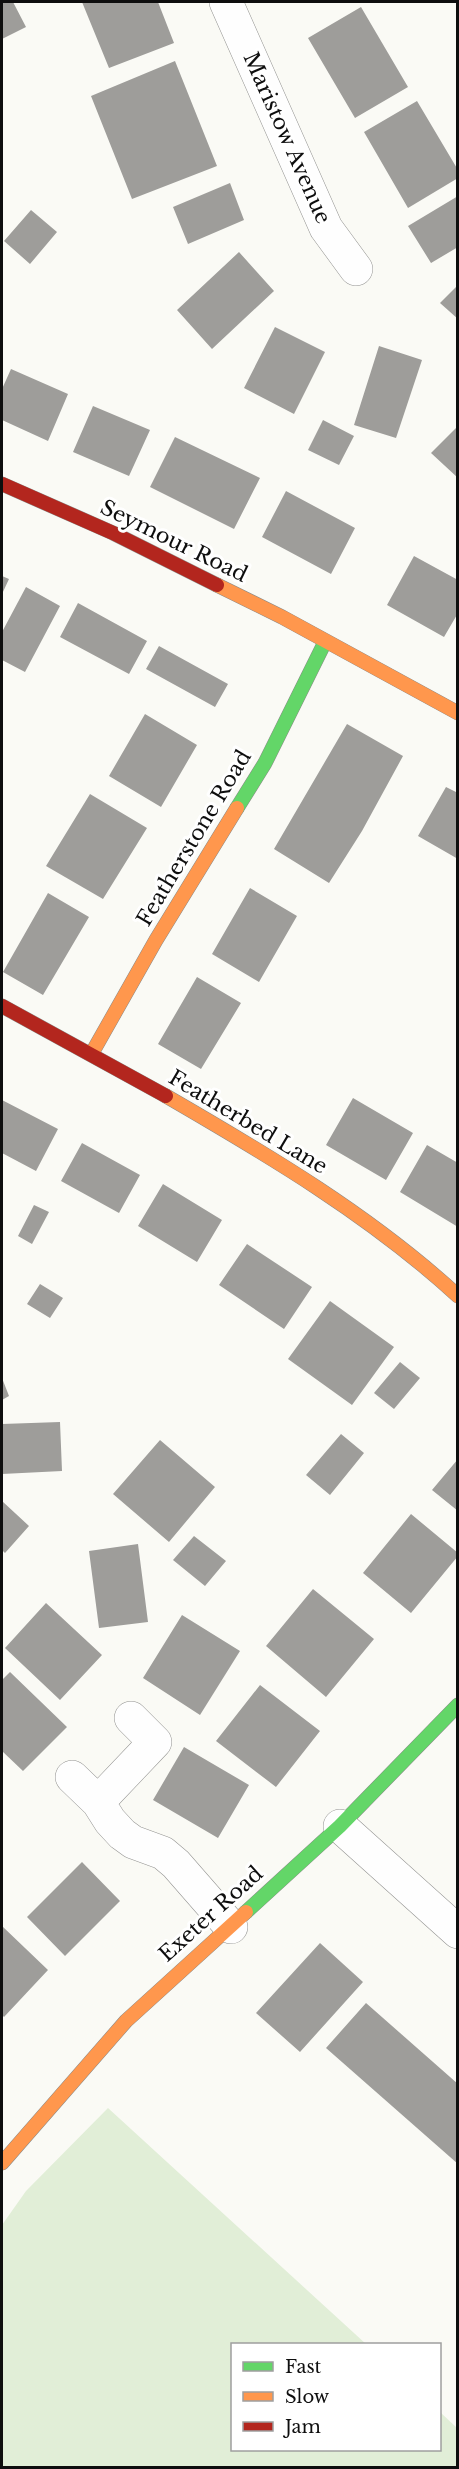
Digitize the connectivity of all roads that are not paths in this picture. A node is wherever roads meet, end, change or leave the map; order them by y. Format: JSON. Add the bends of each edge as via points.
{"nodes":[{"id":1,"x":226,"y":2,"type":"edge"},
{"id":2,"x":356,"y":269,"type":"dead end"},
{"id":3,"x":2,"y":484,"type":"edge"},
{"id":4,"x":325,"y":642,"type":"junction"},
{"id":5,"x":458,"y":713,"type":"edge"},
{"id":6,"x":2,"y":1006,"type":"edge"},
{"id":7,"x":92,"y":1053,"type":"junction"},
{"id":8,"x":458,"y":1296,"type":"edge"},
{"id":9,"x":458,"y":1706,"type":"edge"},
{"id":10,"x":131,"y":1718,"type":"dead end"},
{"id":11,"x":72,"y":1777,"type":"dead end"},
{"id":12,"x":98,"y":1802,"type":"junction"},
{"id":13,"x":340,"y":1826,"type":"junction"},
{"id":14,"x":231,"y":1927,"type":"junction"},
{"id":15,"x":458,"y":1932,"type":"edge"},
{"id":16,"x":2,"y":2163,"type":"edge"}],
"edges":[{"from":1,"to":2,"type":"street","name":"Maristow Avenue","via":[[326,228]]},
{"from":3,"to":4,"type":"main road","name":"Seymour Road","via":[[113,533]]},
{"from":4,"to":5,"type":"main road","name":"Seymour Road"},
{"from":4,"to":7,"type":"main road","name":"Featherstone Road","via":[[265,763]]},
{"from":6,"to":7,"type":"main road","name":"Featherbed Lane"},
{"from":7,"to":8,"type":"main road","name":"Featherbed Lane","via":[[226,1130],[357,1214]]},
{"from":9,"to":13,"type":"main road","name":"Exeter Road"},
{"from":10,"to":12,"type":"street","via":[[155,1742]]},
{"from":11,"to":12,"type":"street"},
{"from":12,"to":14,"type":"street","via":[[122,1834],[163,1852],[176,1864]]},
{"from":13,"to":14,"type":"main road","name":"Exeter Road"},
{"from":13,"to":15,"type":"street"},
{"from":14,"to":16,"type":"main road","name":"Exeter Road","via":[[126,2021]]}]}
